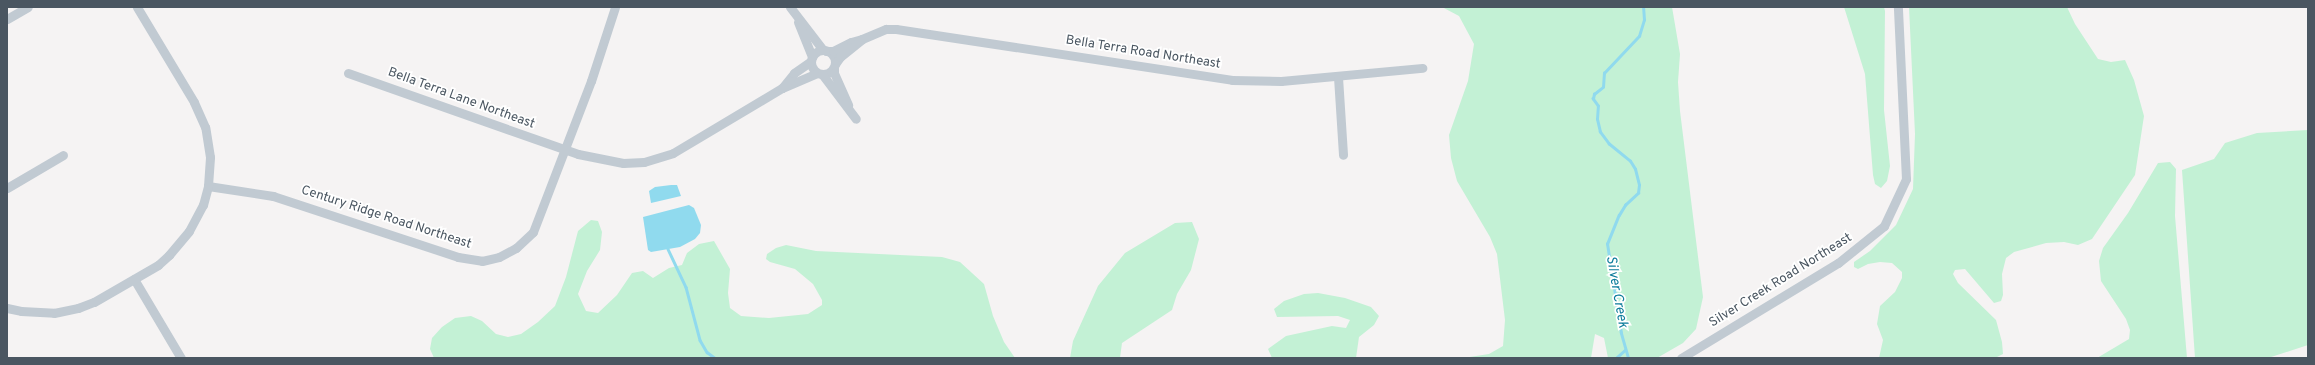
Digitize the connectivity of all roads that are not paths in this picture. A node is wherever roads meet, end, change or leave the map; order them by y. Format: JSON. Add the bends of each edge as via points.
{"nodes":[{"id":1,"x":28,"y":7,"type":"edge"},
{"id":2,"x":137,"y":7,"type":"edge"},
{"id":3,"x":615,"y":7,"type":"edge"},
{"id":4,"x":790,"y":7,"type":"edge"},
{"id":5,"x":1898,"y":7,"type":"edge"},
{"id":6,"x":797,"y":19,"type":"junction"},
{"id":7,"x":7,"y":20,"type":"edge"},
{"id":8,"x":862,"y":39,"type":"junction"},
{"id":9,"x":824,"y":50,"type":"junction"},
{"id":10,"x":812,"y":59,"type":"junction"},
{"id":11,"x":834,"y":66,"type":"junction"},
{"id":12,"x":1422,"y":68,"type":"dead end"},
{"id":13,"x":348,"y":73,"type":"dead end"},
{"id":14,"x":820,"y":74,"type":"junction"},
{"id":15,"x":1338,"y":77,"type":"junction"},
{"id":16,"x":782,"y":88,"type":"junction"},
{"id":17,"x":850,"y":110,"type":"junction"},
{"id":18,"x":856,"y":119,"type":"dead end"},
{"id":19,"x":564,"y":150,"type":"junction"},
{"id":20,"x":63,"y":155,"type":"dead end"},
{"id":21,"x":1343,"y":155,"type":"dead end"},
{"id":22,"x":208,"y":186,"type":"junction"},
{"id":23,"x":7,"y":188,"type":"edge"},
{"id":24,"x":134,"y":279,"type":"junction"},
{"id":25,"x":7,"y":308,"type":"edge"},
{"id":26,"x":181,"y":358,"type":"edge"},
{"id":27,"x":1681,"y":358,"type":"edge"}],
"edges":[{"from":1,"to":7,"type":"street"},
{"from":2,"to":22,"type":"street","via":[[194,102],[205,127],[210,157]]},
{"from":3,"to":19,"type":"street","name":"Century Ridge Road Northeast","via":[[591,81]]},
{"from":4,"to":6,"type":"street"},
{"from":5,"to":27,"type":"street","name":"Silver Creek Road Northeast","via":[[1906,179],[1884,226],[1838,263]]},
{"from":6,"to":9,"type":"street"},
{"from":6,"to":10,"type":"street"},
{"from":8,"to":9,"type":"street","name":"Bella Terra Road Northeast","via":[[833,51]]},
{"from":8,"to":11,"type":"street","name":"Bella Terra Road Northeast","via":[[840,57]]},
{"from":8,"to":15,"type":"street","name":"Bella Terra Road Northeast","via":[[886,29],[896,29],[1232,80],[1281,81]]},
{"from":9,"to":10,"type":"street"},
{"from":9,"to":11,"type":"street","via":[[833,56]]},
{"from":10,"to":14,"type":"street","via":[[812,67]]},
{"from":10,"to":16,"type":"street","via":[[794,73]]},
{"from":11,"to":14,"type":"street","via":[[828,73]]},
{"from":11,"to":17,"type":"street","via":[[834,73]]},
{"from":12,"to":15,"type":"street","name":"Bella Terra Road Northeast"},
{"from":13,"to":19,"type":"street","name":"Bella Terra Lane Northeast"},
{"from":14,"to":16,"type":"street"},
{"from":14,"to":17,"type":"street"},
{"from":15,"to":21,"type":"street"},
{"from":16,"to":19,"type":"street","via":[[688,146],[644,162],[606,161]]},
{"from":17,"to":18,"type":"street"},
{"from":19,"to":22,"type":"street","name":"Century Ridge Road Northeast","via":[[533,232],[516,248],[482,261],[458,258],[273,196]]},
{"from":20,"to":23,"type":"street"},
{"from":22,"to":24,"type":"street","via":[[197,218],[180,243],[158,265]]},
{"from":24,"to":25,"type":"street","via":[[94,302],[65,312],[36,313]]},
{"from":24,"to":26,"type":"street"}]}
